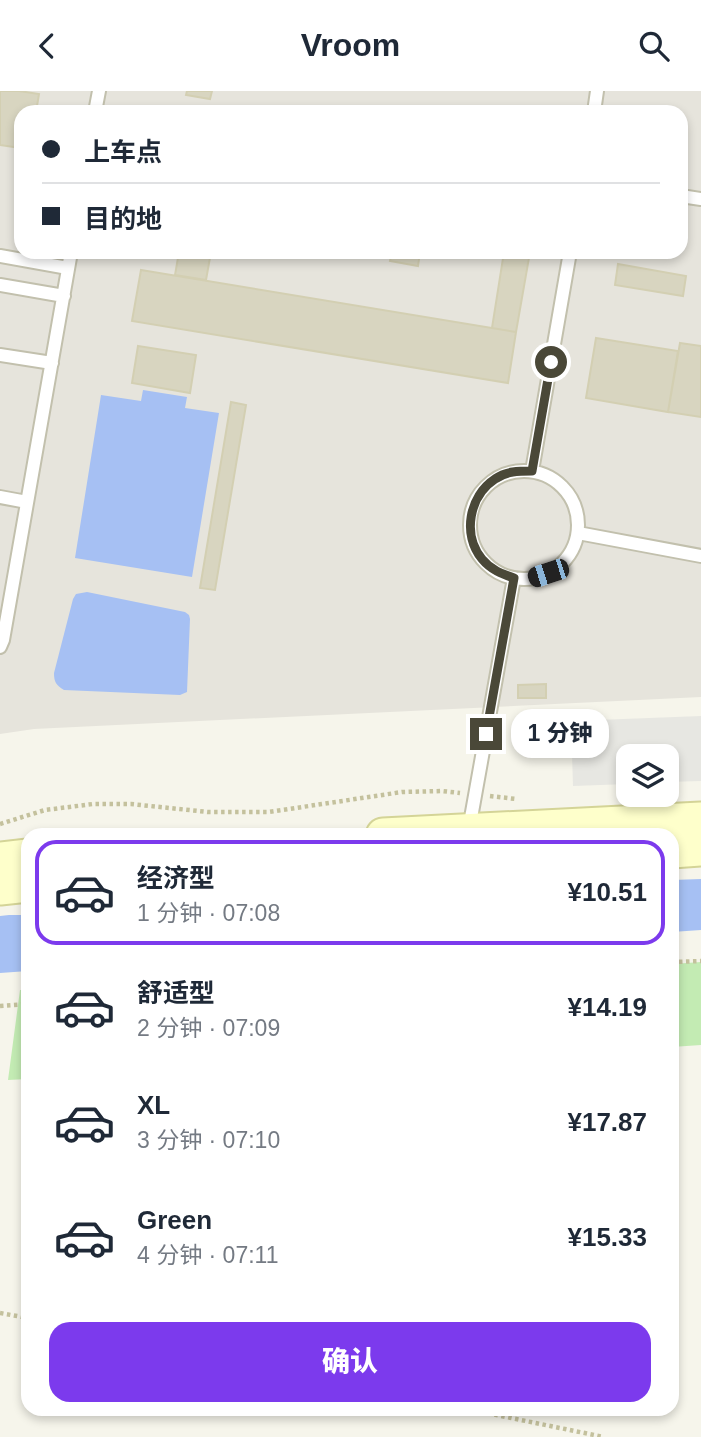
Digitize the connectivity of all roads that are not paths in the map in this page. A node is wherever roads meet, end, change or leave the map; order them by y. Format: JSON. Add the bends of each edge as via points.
{"nodes":[{"id":1,"x":17,"y":259,"type":"edge"},
{"id":2,"x":70,"y":259,"type":"edge"},
{"id":3,"x":569,"y":259,"type":"edge"},
{"id":4,"x":68,"y":268,"type":"junction"},
{"id":5,"x":0,"y":285,"type":"edge"},
{"id":6,"x":64,"y":296,"type":"junction"},
{"id":7,"x":0,"y":355,"type":"edge"},
{"id":8,"x":52,"y":363,"type":"junction"},
{"id":9,"x":532,"y":471,"type":"junction"},
{"id":10,"x":0,"y":497,"type":"edge"},
{"id":11,"x":27,"y":502,"type":"junction"},
{"id":12,"x":578,"y":533,"type":"junction"},
{"id":13,"x":701,"y":556,"type":"edge"},
{"id":14,"x":514,"y":578,"type":"junction"},
{"id":15,"x":0,"y":647,"type":"edge"},
{"id":16,"x":701,"y":819,"type":"edge"},
{"id":17,"x":470,"y":828,"type":"edge"},
{"id":18,"x":552,"y":828,"type":"edge"},
{"id":19,"x":701,"y":849,"type":"edge"},
{"id":20,"x":679,"y":851,"type":"edge"},
{"id":21,"x":21,"y":857,"type":"edge"},
{"id":22,"x":0,"y":859,"type":"edge"},
{"id":23,"x":21,"y":886,"type":"edge"},
{"id":24,"x":0,"y":888,"type":"edge"}],
"edges":[{"from":1,"to":4,"type":"lane"},
{"from":2,"to":4,"type":"lane"},
{"from":3,"to":9,"type":"lane"},
{"from":4,"to":6,"type":"lane"},
{"from":5,"to":6,"type":"lane"},
{"from":6,"to":8,"type":"lane"},
{"from":7,"to":8,"type":"lane"},
{"from":8,"to":11,"type":"lane"},
{"from":9,"to":12,"type":"lane","via":[[562,486],[578,516]]},
{"from":9,"to":14,"type":"lane","via":[[513,471],[496,478],[472,507],[473,544],[482,560]]},
{"from":10,"to":11,"type":"lane"},
{"from":11,"to":15,"type":"lane"},
{"from":12,"to":13,"type":"lane"},
{"from":12,"to":14,"type":"lane","via":[[567,557],[548,573]]},
{"from":14,"to":17,"type":"lane"},
{"from":16,"to":18,"type":"main road"},
{"from":19,"to":20,"type":"main road"},
{"from":21,"to":22,"type":"main road"},
{"from":23,"to":24,"type":"main road"}]}
